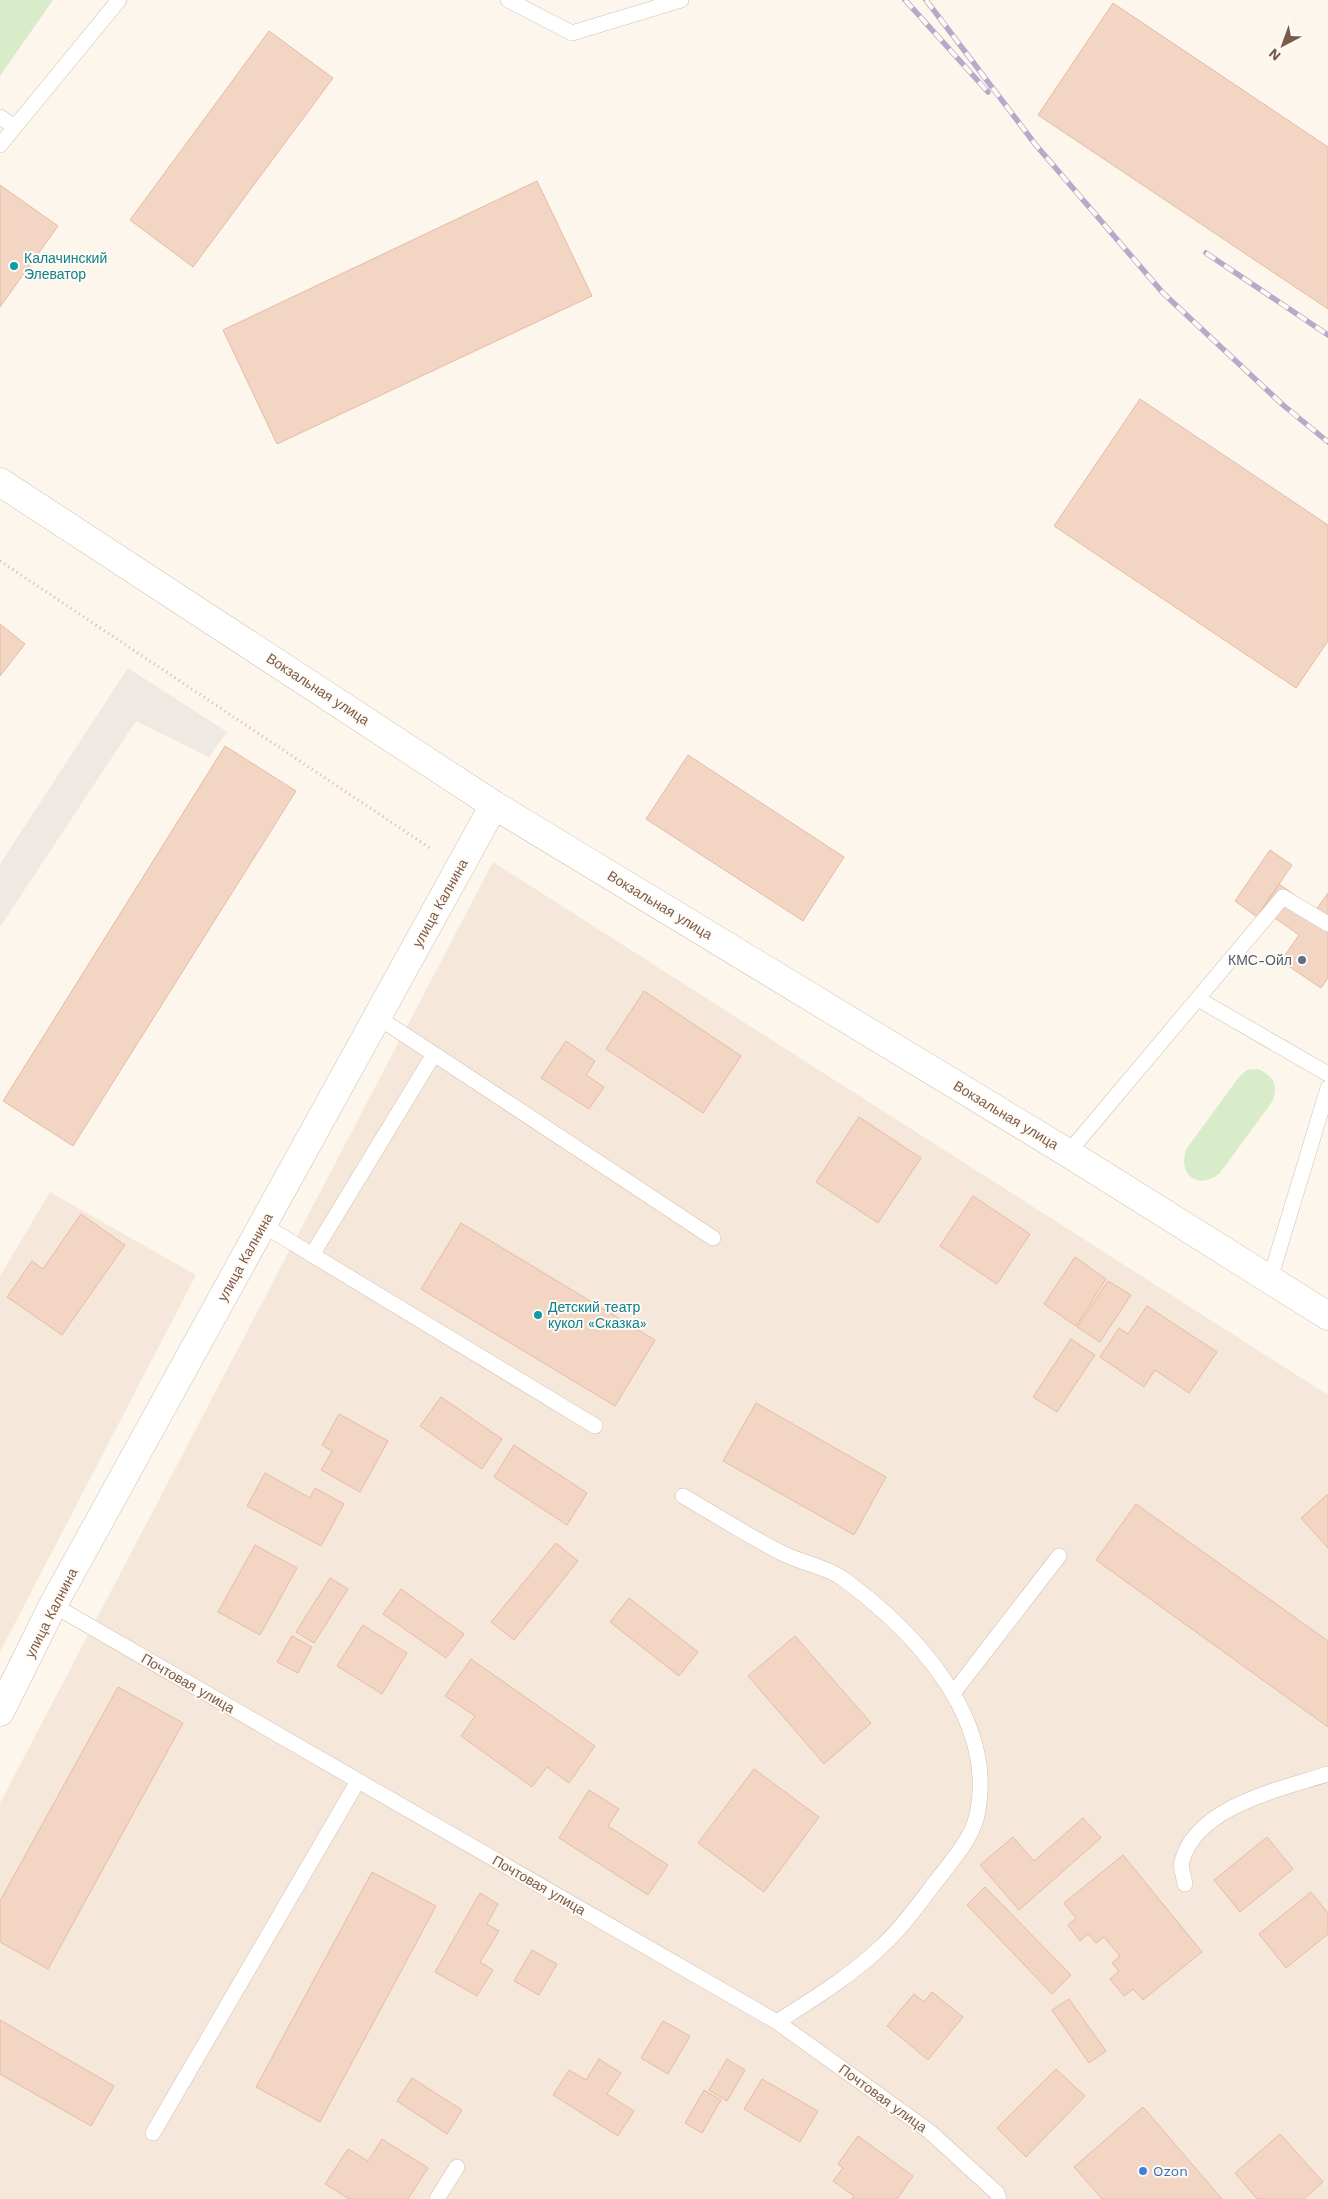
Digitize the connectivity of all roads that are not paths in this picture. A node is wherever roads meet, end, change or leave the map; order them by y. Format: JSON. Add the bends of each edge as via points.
{"nodes":[{"id":1,"x":119,"y":0,"type":"edge"},
{"id":2,"x":508,"y":0,"type":"edge"},
{"id":3,"x":681,"y":0,"type":"edge"},
{"id":4,"x":0,"y":117,"type":"edge"},
{"id":5,"x":15,"y":127,"type":"junction"},
{"id":6,"x":0,"y":145,"type":"edge"},
{"id":7,"x":0,"y":482,"type":"edge"},
{"id":8,"x":494,"y":804,"type":"junction"},
{"id":9,"x":1328,"y":924,"type":"edge"},
{"id":10,"x":1198,"y":999,"type":"junction"},
{"id":11,"x":377,"y":1017,"type":"junction"},
{"id":12,"x":434,"y":1054,"type":"junction"},
{"id":13,"x":1328,"y":1074,"type":"edge"},
{"id":14,"x":1328,"y":1088,"type":"edge"},
{"id":15,"x":1321,"y":1133,"type":"edge"},
{"id":16,"x":1068,"y":1153,"type":"junction"},
{"id":17,"x":263,"y":1225,"type":"junction"},
{"id":18,"x":713,"y":1238,"type":"dead end"},
{"id":19,"x":312,"y":1255,"type":"junction"},
{"id":20,"x":1270,"y":1279,"type":"junction"},
{"id":21,"x":1328,"y":1316,"type":"edge"},
{"id":22,"x":595,"y":1426,"type":"dead end"},
{"id":23,"x":683,"y":1496,"type":"dead end"},
{"id":24,"x":1059,"y":1556,"type":"dead end"},
{"id":25,"x":53,"y":1605,"type":"junction"},
{"id":26,"x":954,"y":1692,"type":"junction"},
{"id":27,"x":0,"y":1712,"type":"edge"},
{"id":28,"x":1328,"y":1774,"type":"edge"},
{"id":29,"x":358,"y":1781,"type":"junction"},
{"id":30,"x":1185,"y":1884,"type":"dead end"},
{"id":31,"x":777,"y":2022,"type":"junction"},
{"id":32,"x":153,"y":2133,"type":"dead end"},
{"id":33,"x":457,"y":2167,"type":"dead end"},
{"id":34,"x":437,"y":2199,"type":"edge"},
{"id":35,"x":999,"y":2199,"type":"edge"}],
"edges":[{"from":1,"to":5,"type":"lane"},
{"from":2,"to":3,"type":"lane","via":[[572,33]]},
{"from":4,"to":5,"type":"lane"},
{"from":5,"to":6,"type":"lane"},
{"from":7,"to":8,"type":"main road","name":"Вокзальная улица"},
{"from":8,"to":11,"type":"main road","name":"улица Калнина"},
{"from":8,"to":16,"type":"main road","name":"Вокзальная улица"},
{"from":9,"to":10,"type":"lane","via":[[1283,897]]},
{"from":10,"to":13,"type":"lane"},
{"from":10,"to":16,"type":"lane"},
{"from":11,"to":12,"type":"lane"},
{"from":11,"to":17,"type":"main road","name":"улица Калнина"},
{"from":12,"to":18,"type":"lane"},
{"from":12,"to":19,"type":"lane"},
{"from":14,"to":15,"type":"lane"},
{"from":15,"to":20,"type":"lane"},
{"from":16,"to":20,"type":"main road","name":"Вокзальная улица"},
{"from":17,"to":19,"type":"lane"},
{"from":17,"to":25,"type":"main road","name":"улица Калнина"},
{"from":19,"to":22,"type":"lane"},
{"from":20,"to":21,"type":"main road","name":"Вокзальная улица"},
{"from":23,"to":26,"type":"lane","via":[[783,1554],[840,1576],[883,1611],[936,1667]]},
{"from":24,"to":26,"type":"lane"},
{"from":25,"to":27,"type":"main road","name":"улица Калнина"},
{"from":25,"to":29,"type":"lane","name":"Почтовая улица"},
{"from":26,"to":31,"type":"lane","via":[[967,1717],[980,1772],[978,1810],[967,1842],[883,1946],[828,1989]]},
{"from":28,"to":30,"type":"lane","via":[[1229,1808],[1194,1836],[1182,1863]]},
{"from":29,"to":31,"type":"lane","name":"Почтовая улица"},
{"from":29,"to":32,"type":"lane"},
{"from":31,"to":35,"type":"lane","name":"Почтовая улица","via":[[929,2131],[997,2193]]},
{"from":33,"to":34,"type":"lane"}]}
